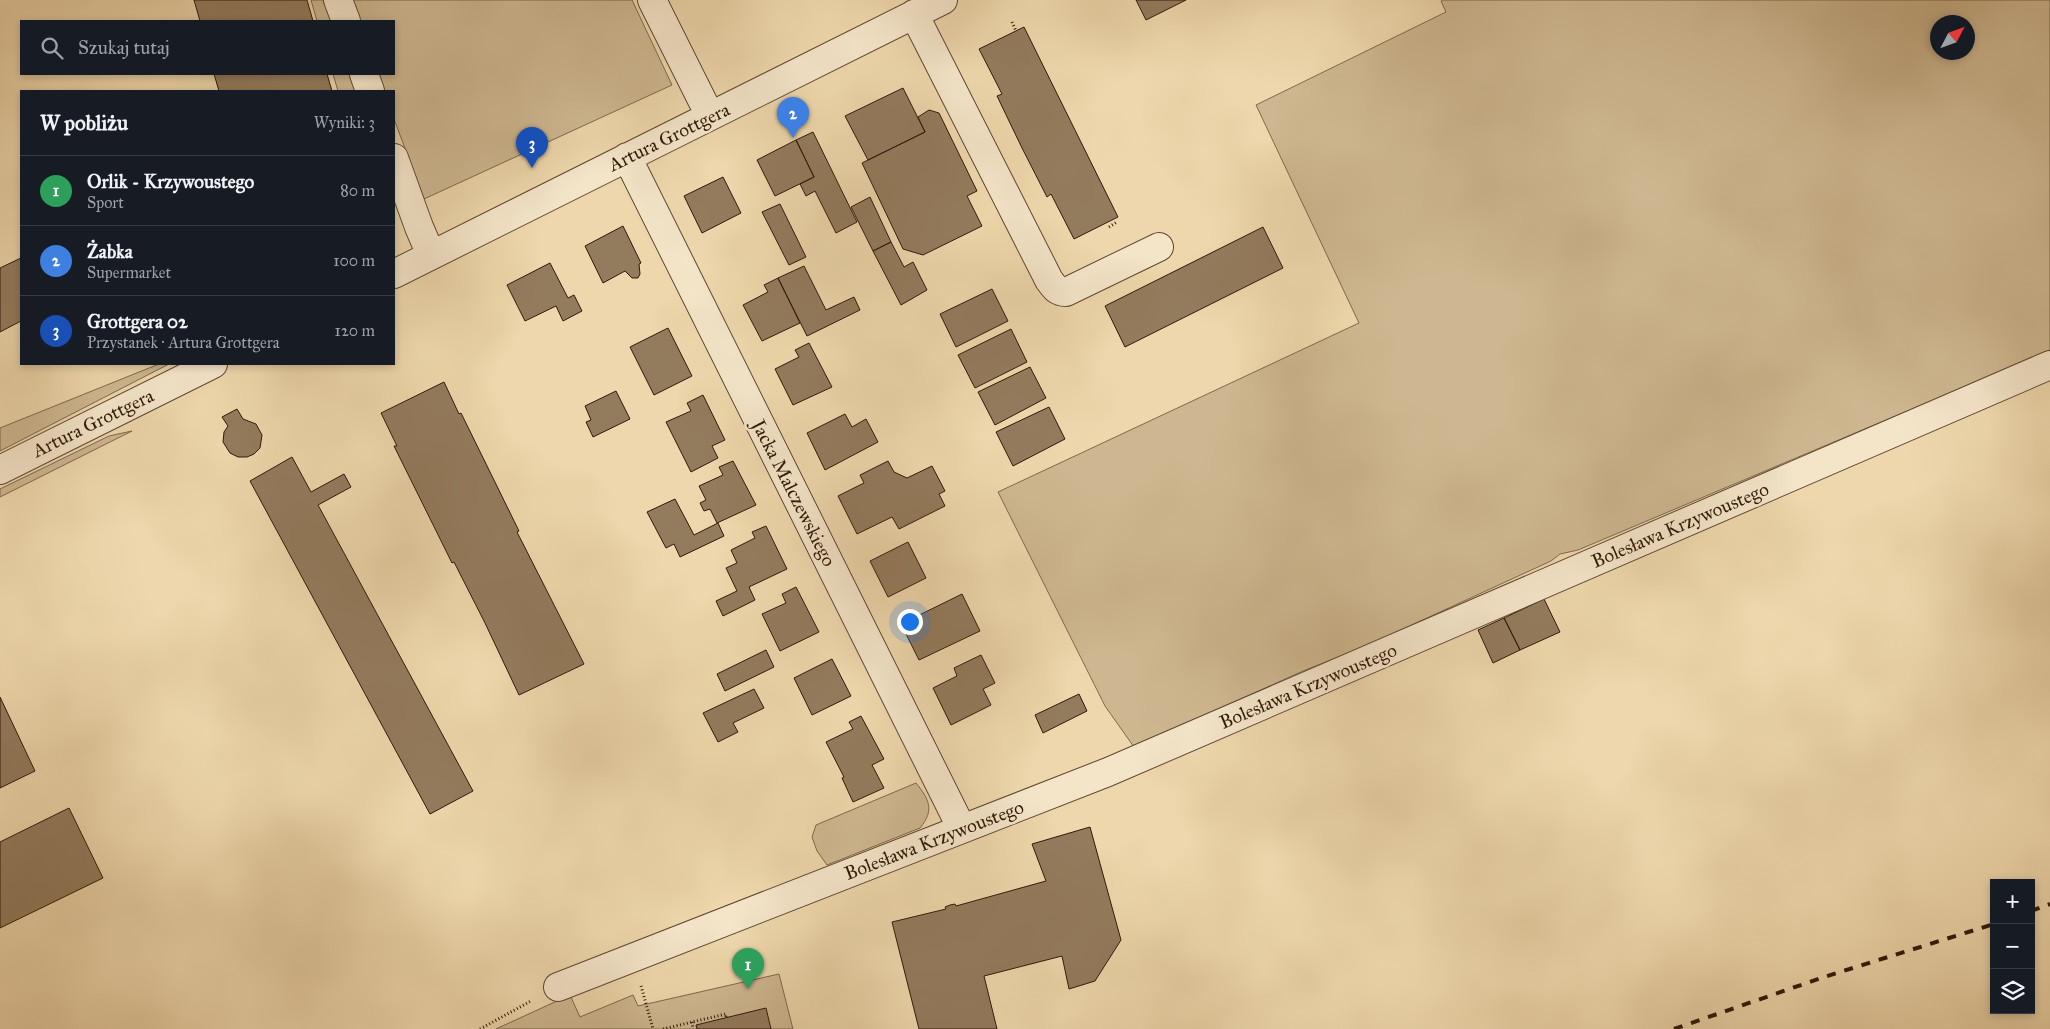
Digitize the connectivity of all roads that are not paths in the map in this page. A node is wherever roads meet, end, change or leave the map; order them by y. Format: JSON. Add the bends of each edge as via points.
{"nodes":[{"id":1,"x":338,"y":0,"type":"edge"},
{"id":2,"x":652,"y":0,"type":"edge"},
{"id":3,"x":943,"y":0,"type":"edge"},
{"id":4,"x":914,"y":14,"type":"junction"},
{"id":5,"x":346,"y":20,"type":"edge"},
{"id":6,"x":364,"y":75,"type":"edge"},
{"id":7,"x":370,"y":90,"type":"edge"},
{"id":8,"x":710,"y":116,"type":"junction"},
{"id":9,"x":627,"y":157,"type":"junction"},
{"id":10,"x":395,"y":161,"type":"edge"},
{"id":11,"x":1160,"y":247,"type":"dead end"},
{"id":12,"x":431,"y":255,"type":"junction"},
{"id":13,"x":395,"y":273,"type":"edge"},
{"id":14,"x":211,"y":365,"type":"edge"},
{"id":15,"x":2050,"y":365,"type":"edge"},
{"id":16,"x":0,"y":470,"type":"edge"},
{"id":17,"x":962,"y":829,"type":"junction"},
{"id":18,"x":558,"y":988,"type":"road end"}],
"edges":[{"from":1,"to":5,"type":"street"},
{"from":2,"to":8,"type":"street"},
{"from":3,"to":4,"type":"street","name":"Artura Grottgera"},
{"from":4,"to":8,"type":"street","name":"Artura Grottgera"},
{"from":4,"to":11,"type":"street","via":[[1055,289],[1066,292]]},
{"from":6,"to":7,"type":"street"},
{"from":8,"to":9,"type":"street","name":"Artura Grottgera"},
{"from":9,"to":12,"type":"street","name":"Artura Grottgera"},
{"from":9,"to":17,"type":"street","name":"Jacka Malczewskiego"},
{"from":10,"to":12,"type":"street"},
{"from":12,"to":13,"type":"street","name":"Artura Grottgera"},
{"from":14,"to":16,"type":"street","name":"Artura Grottgera"},
{"from":15,"to":17,"type":"street","name":"Bolesława Krzywoustego","via":[[1108,772]]},
{"from":17,"to":18,"type":"street","name":"Bolesława Krzywoustego"}]}
